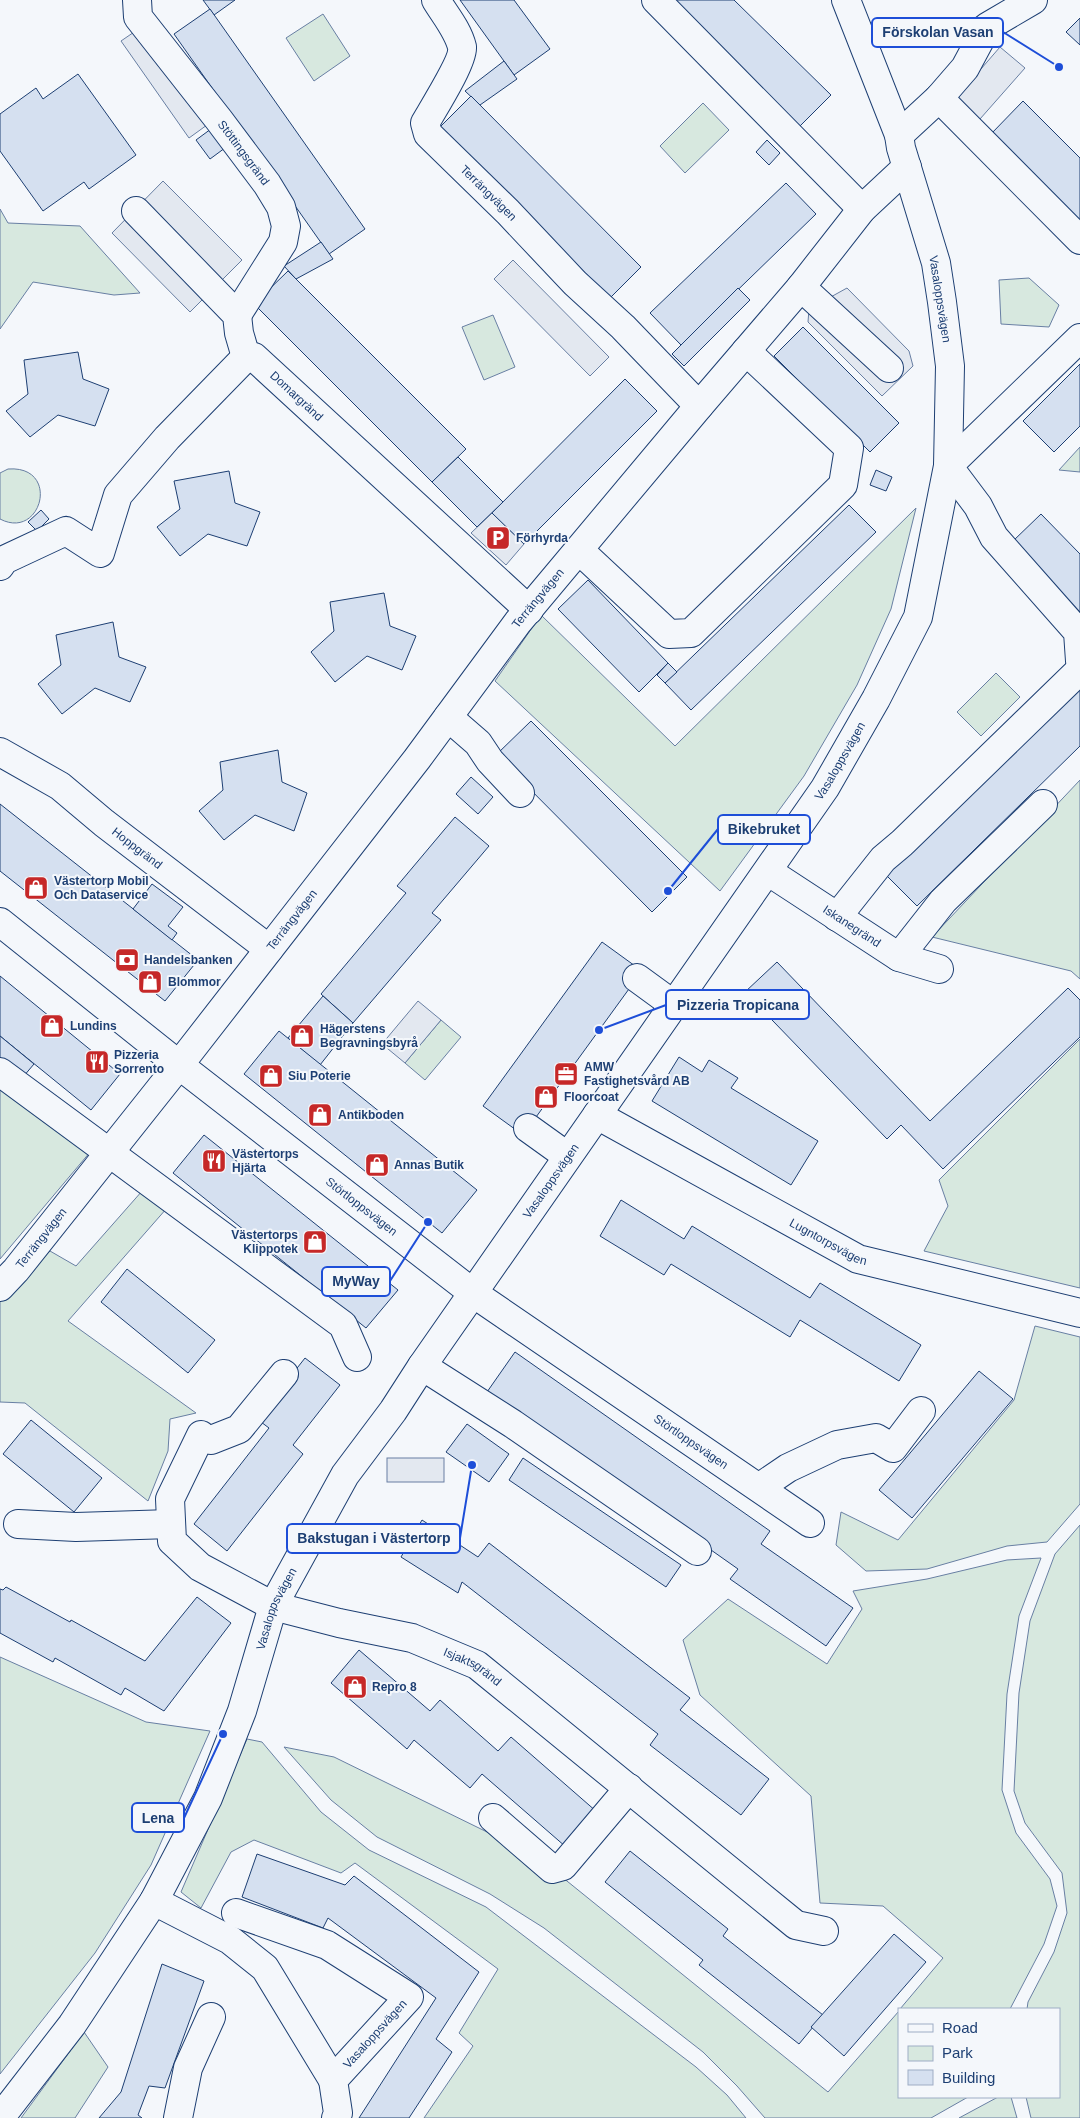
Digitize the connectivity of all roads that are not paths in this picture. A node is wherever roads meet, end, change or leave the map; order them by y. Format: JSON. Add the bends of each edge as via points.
{"nodes":[{"id":1,"x":137,"y":0,"type":"edge"},
{"id":2,"x":436,"y":0,"type":"edge"},
{"id":3,"x":656,"y":0,"type":"edge"},
{"id":4,"x":846,"y":0,"type":"edge"},
{"id":5,"x":1033,"y":0,"type":"edge"},
{"id":6,"x":940,"y":98,"type":"junction"},
{"id":7,"x":899,"y":135,"type":"junction"},
{"id":8,"x":907,"y":167,"type":"junction"},
{"id":9,"x":862,"y":209,"type":"junction"},
{"id":10,"x":136,"y":211,"type":"dead end"},
{"id":11,"x":1080,"y":240,"type":"edge"},
{"id":12,"x":801,"y":287,"type":"junction"},
{"id":13,"x":237,"y":315,"type":"junction"},
{"id":14,"x":1080,"y":338,"type":"edge"},
{"id":15,"x":746,"y":351,"type":"junction"},
{"id":16,"x":246,"y":357,"type":"junction"},
{"id":17,"x":889,"y":368,"type":"dead end"},
{"id":18,"x":699,"y":406,"type":"junction"},
{"id":19,"x":948,"y":466,"type":"junction"},
{"id":20,"x":579,"y":550,"type":"junction"},
{"id":21,"x":0,"y":566,"type":"edge"},
{"id":22,"x":529,"y":610,"type":"junction"},
{"id":23,"x":1080,"y":661,"type":"edge"},
{"id":24,"x":1080,"y":670,"type":"edge"},
{"id":25,"x":448,"y":717,"type":"junction"},
{"id":26,"x":0,"y":752,"type":"edge"},
{"id":27,"x":520,"y":792,"type":"dead end"},
{"id":28,"x":1043,"y":804,"type":"dead end"},
{"id":29,"x":769,"y":872,"type":"junction"},
{"id":30,"x":837,"y":917,"type":"junction"},
{"id":31,"x":0,"y":922,"type":"edge"},
{"id":32,"x":269,"y":949,"type":"junction"},
{"id":33,"x":899,"y":957,"type":"junction"},
{"id":34,"x":940,"y":969,"type":"dead end"},
{"id":35,"x":637,"y":978,"type":"dead end"},
{"id":36,"x":674,"y":1006,"type":"junction"},
{"id":37,"x":179,"y":1065,"type":"junction"},
{"id":38,"x":0,"y":1072,"type":"edge"},
{"id":39,"x":597,"y":1116,"type":"junction"},
{"id":40,"x":528,"y":1128,"type":"dead end"},
{"id":41,"x":109,"y":1151,"type":"junction"},
{"id":42,"x":567,"y":1156,"type":"junction"},
{"id":43,"x":0,"y":1287,"type":"edge"},
{"id":44,"x":473,"y":1292,"type":"junction"},
{"id":45,"x":1080,"y":1313,"type":"edge"},
{"id":46,"x":356,"y":1357,"type":"dead end"},
{"id":47,"x":422,"y":1366,"type":"junction"},
{"id":48,"x":284,"y":1374,"type":"dead end"},
{"id":49,"x":921,"y":1412,"type":"dead end"},
{"id":50,"x":760,"y":1487,"type":"junction"},
{"id":51,"x":810,"y":1523,"type":"dead end"},
{"id":52,"x":18,"y":1524,"type":"dead end"},
{"id":53,"x":171,"y":1524,"type":"junction"},
{"id":54,"x":697,"y":1551,"type":"dead end"},
{"id":55,"x":273,"y":1606,"type":"junction"},
{"id":56,"x":629,"y":1788,"type":"junction"},
{"id":57,"x":493,"y":1818,"type":"dead end"},
{"id":58,"x":154,"y":1901,"type":"junction"},
{"id":59,"x":236,"y":1913,"type":"dead end"},
{"id":60,"x":824,"y":1931,"type":"dead end"},
{"id":61,"x":211,"y":2017,"type":"dead end"},
{"id":62,"x":333,"y":2080,"type":"junction"},
{"id":63,"x":0,"y":2118,"type":"edge"},
{"id":64,"x":178,"y":2118,"type":"edge"},
{"id":65,"x":336,"y":2118,"type":"edge"}],
"edges":[{"from":1,"to":13,"type":"street","name":"Stöttingsgränd","via":[[138,17],[219,120],[281,207],[286,226],[283,242]]},
{"from":2,"to":18,"type":"street","name":"Terrängvägen","via":[[455,30],[462,49],[459,65],[426,123],[428,134]]},
{"from":3,"to":9,"type":"street"},
{"from":4,"to":7,"type":"street","name":"Vasaloppsvägen"},
{"from":5,"to":6,"type":"street","via":[[987,27],[965,68]]},
{"from":6,"to":7,"type":"street"},
{"from":6,"to":11,"type":"street"},
{"from":7,"to":8,"type":"street","name":"Vasaloppsvägen"},
{"from":8,"to":9,"type":"street","name":"Terrängvägen"},
{"from":8,"to":19,"type":"street","name":"Vasaloppsvägen","via":[[936,264],[942,302],[950,366]]},
{"from":9,"to":12,"type":"street","name":"Terrängvägen"},
{"from":10,"to":13,"type":"street"},
{"from":12,"to":15,"type":"street","name":"Terrängvägen"},
{"from":12,"to":17,"type":"street"},
{"from":13,"to":16,"type":"street"},
{"from":14,"to":19,"type":"street"},
{"from":15,"to":18,"type":"street","name":"Terrängvägen"},
{"from":15,"to":20,"type":"street","via":[[849,448],[843,485],[691,633],[669,634]]},
{"from":16,"to":21,"type":"street","via":[[167,438],[118,495],[100,553],[66,531],[4,560]]},
{"from":16,"to":22,"type":"street","name":"Domargränd","via":[[254,358]]},
{"from":18,"to":20,"type":"street","name":"Terrängvägen"},
{"from":19,"to":23,"type":"street","via":[[978,506],[994,536],[1078,632]]},
{"from":19,"to":29,"type":"street","name":"Vasaloppsvägen","via":[[918,617],[826,788]]},
{"from":20,"to":22,"type":"street","name":"Terrängvägen"},
{"from":22,"to":25,"type":"street","name":"Terrängvägen"},
{"from":24,"to":30,"type":"street","via":[[883,859]]},
{"from":25,"to":27,"type":"street","via":[[478,743],[490,761]]},
{"from":25,"to":32,"type":"street","name":"Terrängvägen"},
{"from":26,"to":32,"type":"street","name":"Hoppgränd","via":[[60,786]]},
{"from":28,"to":33,"type":"street","via":[[943,901]]},
{"from":29,"to":30,"type":"street","name":"Iskanegränd"},
{"from":29,"to":36,"type":"street","name":"Vasaloppsvägen"},
{"from":30,"to":33,"type":"street","name":"Iskanegränd"},
{"from":31,"to":37,"type":"street","name":"Störtloppsvägen"},
{"from":32,"to":37,"type":"street","name":"Terrängvägen"},
{"from":33,"to":34,"type":"street","name":"Iskanegränd"},
{"from":35,"to":36,"type":"street"},
{"from":36,"to":39,"type":"street","name":"Vasaloppsvägen"},
{"from":37,"to":41,"type":"street","name":"Terrängvägen"},
{"from":37,"to":44,"type":"street","name":"Störtloppsvägen"},
{"from":38,"to":41,"type":"street"},
{"from":39,"to":42,"type":"street","name":"Vasaloppsvägen"},
{"from":39,"to":45,"type":"street","name":"Lugntorpsvägen","via":[[858,1259]]},
{"from":40,"to":42,"type":"street"},
{"from":41,"to":43,"type":"street","name":"Terrängvägen"},
{"from":41,"to":46,"type":"street","via":[[343,1325]]},
{"from":42,"to":44,"type":"street","name":"Vasaloppsvägen"},
{"from":44,"to":47,"type":"street","name":"Vasaloppsvägen"},
{"from":44,"to":50,"type":"street","name":"Störtloppsvägen","via":[[706,1454]]},
{"from":47,"to":54,"type":"street","via":[[514,1424]]},
{"from":47,"to":55,"type":"street","name":"Vasaloppsvägen","via":[[345,1475]]},
{"from":48,"to":53,"type":"street","name":"Isjaktsgränd","via":[[239,1429],[206,1438],[170,1499]]},
{"from":49,"to":50,"type":"street","via":[[893,1448],[876,1438],[837,1445],[788,1468]]},
{"from":50,"to":51,"type":"street","name":"Störtloppsvägen"},
{"from":52,"to":53,"type":"street","via":[[76,1527]]},
{"from":53,"to":55,"type":"street","name":"Isjaktsgränd","via":[[172,1540],[200,1567]]},
{"from":55,"to":56,"type":"street","name":"Isjaktsgränd","via":[[339,1624],[412,1638],[477,1665]]},
{"from":55,"to":58,"type":"street","name":"Vasaloppsvägen","via":[[242,1711],[208,1798]]},
{"from":56,"to":57,"type":"street","via":[[563,1866],[552,1869]]},
{"from":56,"to":60,"type":"street","name":"Isjaktsgränd","via":[[796,1925]]},
{"from":58,"to":62,"type":"street","name":"Vasaloppsvägen","via":[[230,1940],[264,1968]]},
{"from":58,"to":63,"type":"street","name":"Vasaloppsvägen","via":[[72,2025]]},
{"from":59,"to":62,"type":"street","name":"Vasaloppsvägen","via":[[327,1945],[409,1997]]},
{"from":61,"to":64,"type":"street","via":[[188,2068]]},
{"from":62,"to":65,"type":"street","name":"Vasaloppsvägen"}]}
